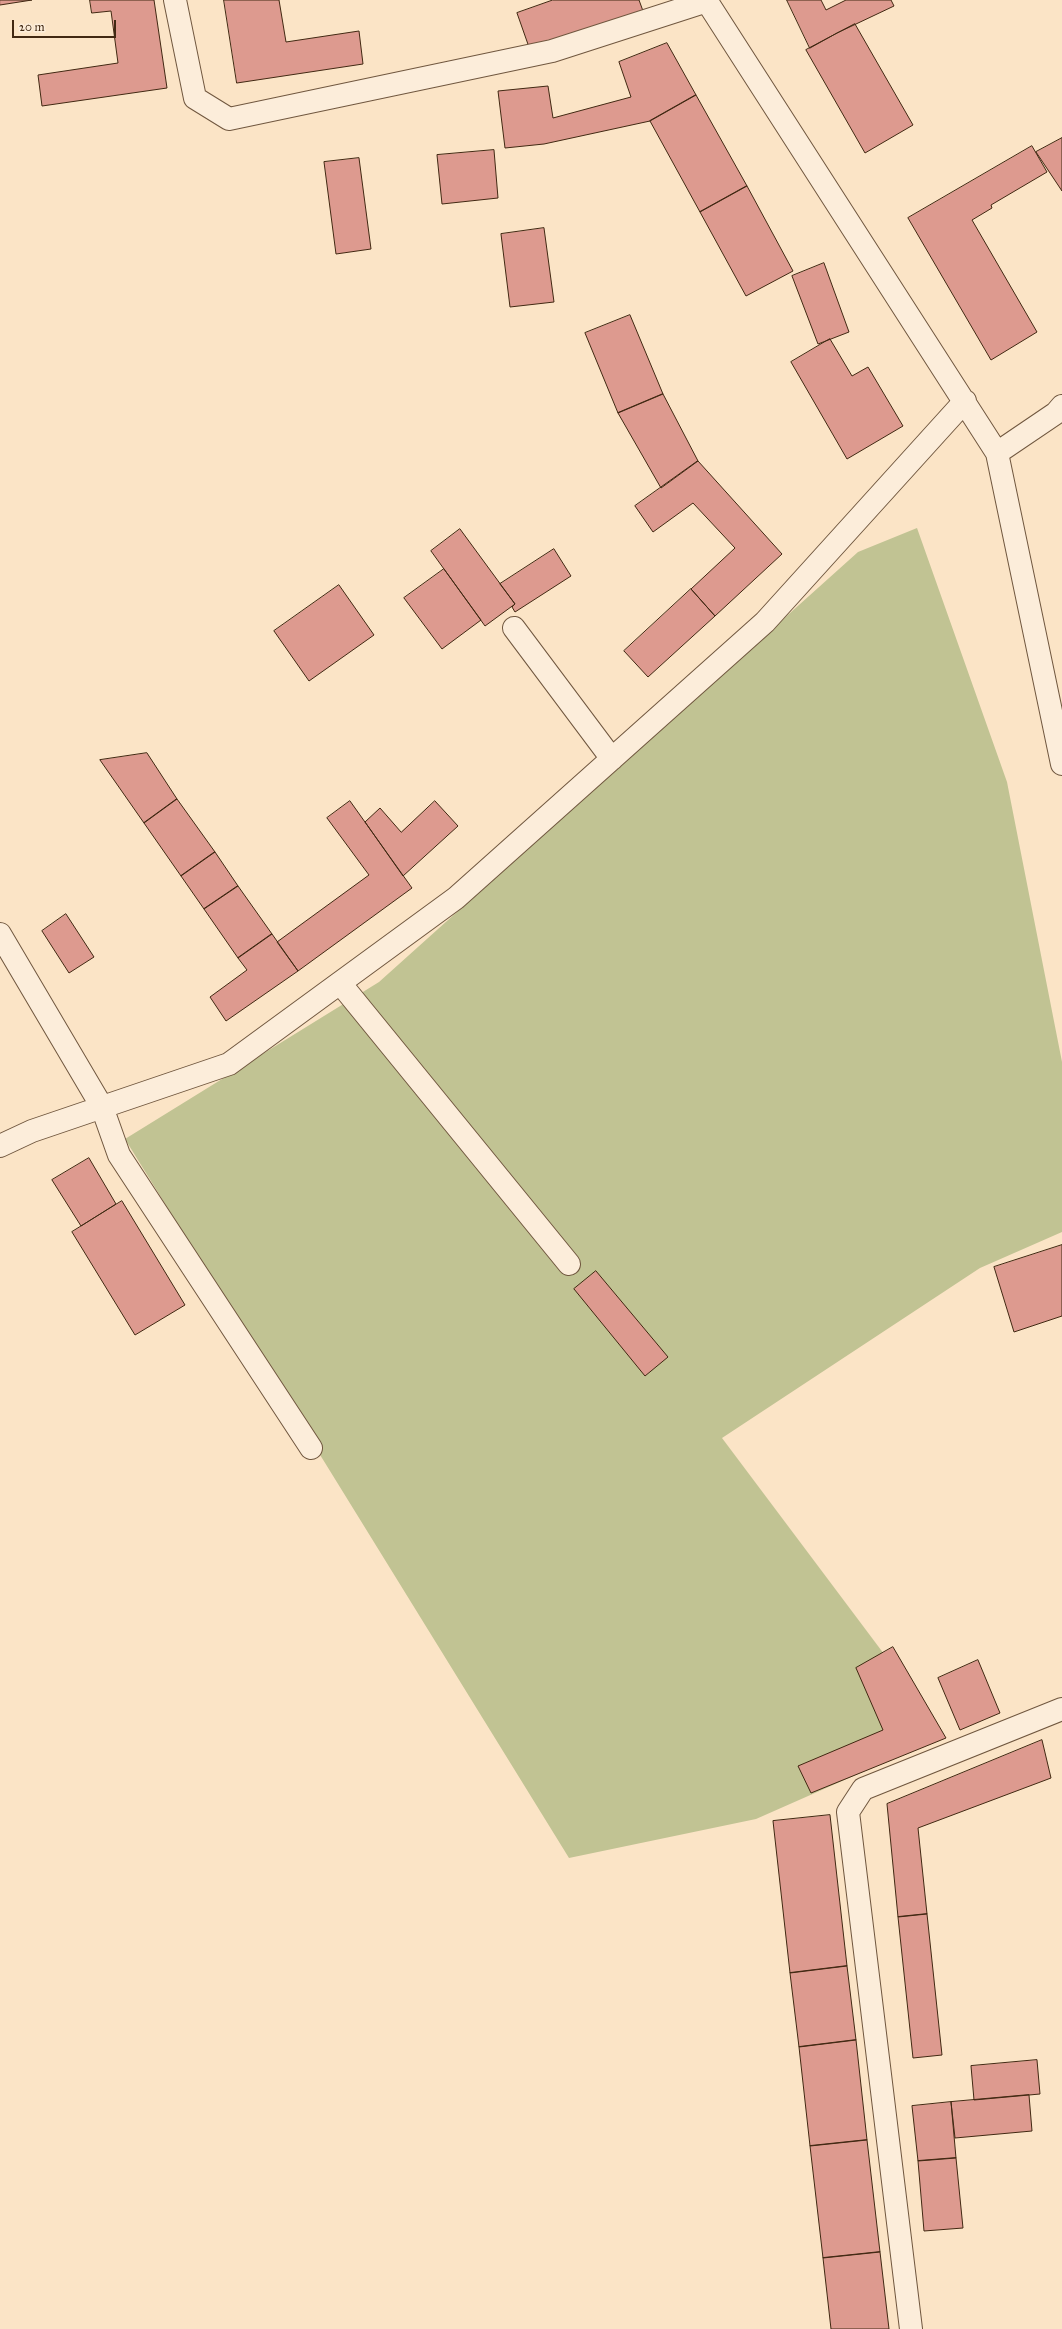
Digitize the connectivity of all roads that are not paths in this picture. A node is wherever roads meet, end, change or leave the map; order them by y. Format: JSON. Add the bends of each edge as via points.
{"nodes":[{"id":1,"x":175,"y":0,"type":"edge"},
{"id":2,"x":707,"y":1,"type":"edge"},
{"id":3,"x":965,"y":401,"type":"junction"},
{"id":4,"x":1062,"y":406,"type":"edge"},
{"id":5,"x":997,"y":453,"type":"junction"},
{"id":6,"x":514,"y":628,"type":"dead end"},
{"id":7,"x":612,"y":759,"type":"junction"},
{"id":8,"x":1062,"y":764,"type":"edge"},
{"id":9,"x":0,"y":934,"type":"edge"},
{"id":10,"x":340,"y":983,"type":"junction"},
{"id":11,"x":102,"y":1107,"type":"junction"},
{"id":12,"x":0,"y":1146,"type":"edge"},
{"id":13,"x":569,"y":1264,"type":"dead end"},
{"id":14,"x":311,"y":1448,"type":"dead end"},
{"id":15,"x":1062,"y":1709,"type":"edge"},
{"id":16,"x":911,"y":2329,"type":"edge"}],
"edges":[{"from":1,"to":2,"type":"street","via":[[195,98],[229,119],[552,51]]},
{"from":2,"to":3,"type":"street"},
{"from":3,"to":5,"type":"street"},
{"from":3,"to":7,"type":"street","via":[[765,622]]},
{"from":4,"to":5,"type":"street","via":[[1056,413]]},
{"from":5,"to":8,"type":"street"},
{"from":6,"to":7,"type":"street"},
{"from":7,"to":10,"type":"street","via":[[456,898]]},
{"from":9,"to":11,"type":"street"},
{"from":10,"to":11,"type":"street","via":[[229,1064]]},
{"from":10,"to":13,"type":"street"},
{"from":11,"to":12,"type":"street","via":[[32,1131]]},
{"from":11,"to":14,"type":"street","via":[[119,1155]]},
{"from":15,"to":16,"type":"street","via":[[863,1789],[848,1812]]}]}
